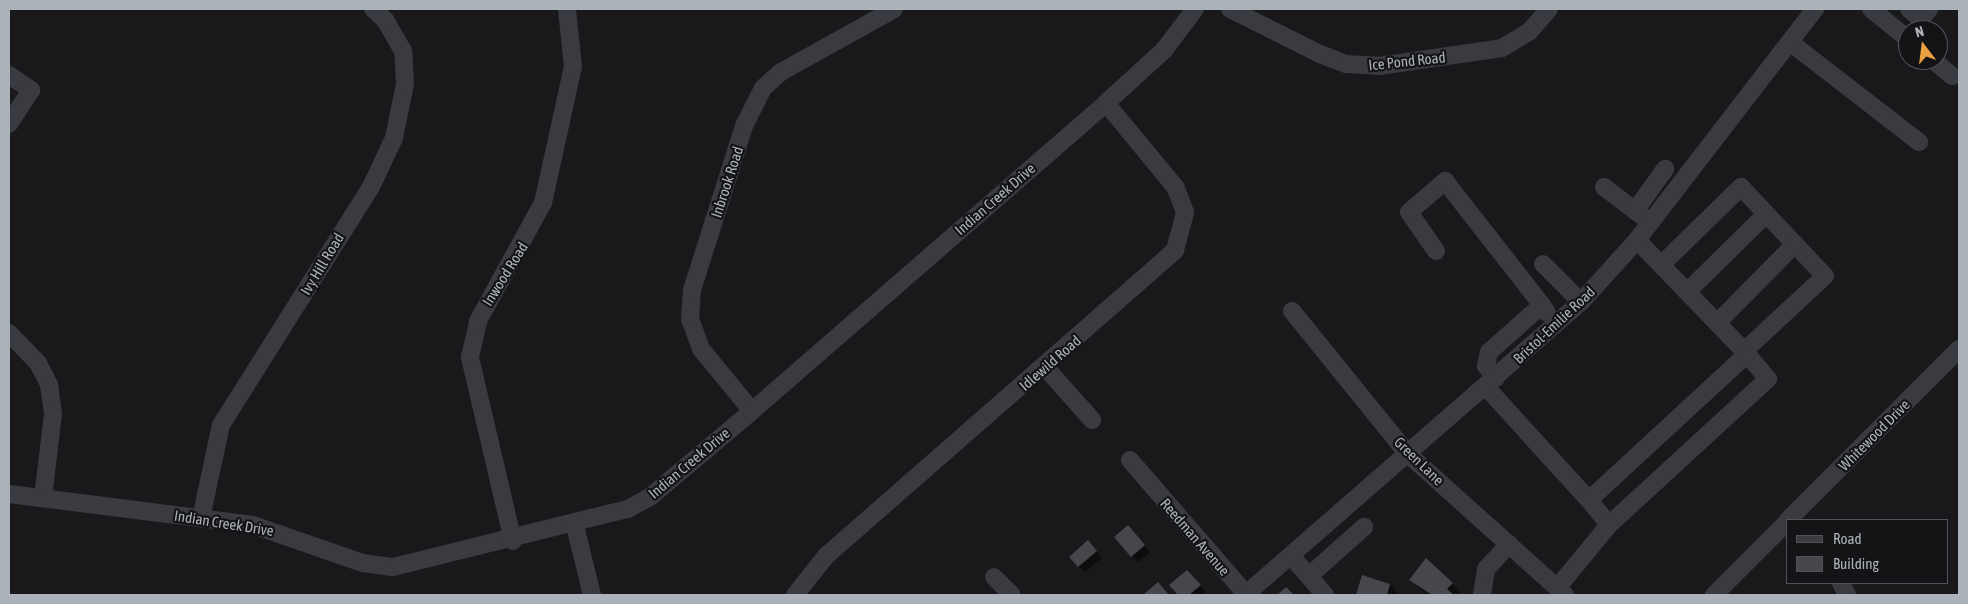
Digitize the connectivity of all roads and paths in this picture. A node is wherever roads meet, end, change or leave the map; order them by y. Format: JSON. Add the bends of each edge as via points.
{"nodes":[{"id":1,"x":373,"y":9,"type":"edge"},
{"id":2,"x":567,"y":9,"type":"edge"},
{"id":3,"x":894,"y":9,"type":"edge"},
{"id":4,"x":1195,"y":9,"type":"edge"},
{"id":5,"x":1230,"y":9,"type":"edge"},
{"id":6,"x":1549,"y":9,"type":"edge"},
{"id":7,"x":1815,"y":9,"type":"edge"},
{"id":8,"x":1871,"y":9,"type":"edge"},
{"id":9,"x":1909,"y":9,"type":"edge"},
{"id":10,"x":1929,"y":9,"type":"edge"},
{"id":11,"x":1898,"y":31,"type":"edge"},
{"id":12,"x":1791,"y":43,"type":"junction"},
{"id":13,"x":1945,"y":70,"type":"edge"},
{"id":14,"x":9,"y":74,"type":"edge"},
{"id":15,"x":1952,"y":76,"type":"dead end"},
{"id":16,"x":1106,"y":103,"type":"junction"},
{"id":17,"x":9,"y":124,"type":"edge"},
{"id":18,"x":1919,"y":142,"type":"dead end"},
{"id":19,"x":1665,"y":169,"type":"dead end"},
{"id":20,"x":1604,"y":187,"type":"dead end"},
{"id":21,"x":1636,"y":211,"type":"junction"},
{"id":22,"x":1766,"y":214,"type":"junction"},
{"id":23,"x":1650,"y":222,"type":"junction"},
{"id":24,"x":1637,"y":240,"type":"junction"},
{"id":25,"x":1795,"y":244,"type":"junction"},
{"id":26,"x":1436,"y":251,"type":"dead end"},
{"id":27,"x":1543,"y":264,"type":"dead end"},
{"id":28,"x":1661,"y":265,"type":"junction"},
{"id":29,"x":1687,"y":292,"type":"junction"},
{"id":30,"x":1581,"y":302,"type":"junction"},
{"id":31,"x":1542,"y":305,"type":"junction"},
{"id":32,"x":1292,"y":311,"type":"dead end"},
{"id":33,"x":1717,"y":323,"type":"junction"},
{"id":34,"x":1555,"y":326,"type":"junction"},
{"id":35,"x":9,"y":333,"type":"edge"},
{"id":36,"x":1959,"y":349,"type":"edge"},
{"id":37,"x":1745,"y":353,"type":"junction"},
{"id":38,"x":1045,"y":367,"type":"junction"},
{"id":39,"x":1491,"y":382,"type":"junction"},
{"id":40,"x":752,"y":411,"type":"junction"},
{"id":41,"x":1092,"y":420,"type":"dead end"},
{"id":42,"x":1408,"y":454,"type":"junction"},
{"id":43,"x":1130,"y":460,"type":"dead end"},
{"id":44,"x":9,"y":494,"type":"edge"},
{"id":45,"x":43,"y":498,"type":"junction"},
{"id":46,"x":1588,"y":500,"type":"junction"},
{"id":47,"x":201,"y":518,"type":"junction"},
{"id":48,"x":1790,"y":519,"type":"edge"},
{"id":49,"x":1786,"y":523,"type":"edge"},
{"id":50,"x":1609,"y":525,"type":"junction"},
{"id":51,"x":575,"y":526,"type":"junction"},
{"id":52,"x":1364,"y":527,"type":"dead end"},
{"id":53,"x":513,"y":541,"type":"junction"},
{"id":54,"x":1509,"y":544,"type":"junction"},
{"id":55,"x":1291,"y":556,"type":"junction"},
{"id":56,"x":1309,"y":576,"type":"junction"},
{"id":57,"x":994,"y":577,"type":"dead end"},
{"id":58,"x":1554,"y":591,"type":"edge"},
{"id":59,"x":592,"y":595,"type":"edge"},
{"id":60,"x":796,"y":595,"type":"edge"},
{"id":61,"x":1012,"y":595,"type":"edge"},
{"id":62,"x":1245,"y":595,"type":"edge"},
{"id":63,"x":1325,"y":595,"type":"edge"},
{"id":64,"x":1482,"y":595,"type":"edge"},
{"id":65,"x":1714,"y":595,"type":"edge"}],
"edges":[{"from":1,"to":47,"type":"street","name":"Ivy Hill Road","via":[[398,40],[404,60],[405,84],[394,138],[371,186],[221,425]]},
{"from":2,"to":53,"type":"street","name":"Inwood Road","via":[[573,67],[548,187],[528,238],[478,320],[470,357]]},
{"from":3,"to":40,"type":"street","name":"Inbrook Road","via":[[781,72],[763,88],[744,126],[692,290],[690,319],[701,349]]},
{"from":4,"to":16,"type":"street","name":"Indian Creek Drive","via":[[1164,50]]},
{"from":5,"to":6,"type":"street","name":"Ice Pond Road","via":[[1320,54],[1369,66],[1502,48],[1529,32]]},
{"from":7,"to":12,"type":"street","name":"Bristol-Emilie Road"},
{"from":8,"to":11,"type":"street"},
{"from":9,"to":10,"type":"street","via":[[1921,19]]},
{"from":12,"to":18,"type":"street"},
{"from":12,"to":23,"type":"street","name":"Bristol-Emilie Road"},
{"from":13,"to":15,"type":"street"},
{"from":14,"to":17,"type":"street","via":[[31,90]]},
{"from":16,"to":38,"type":"street","name":"Idlewild Road","via":[[1176,188],[1185,212],[1183,229],[1167,261]]},
{"from":16,"to":40,"type":"street","name":"Indian Creek Drive"},
{"from":19,"to":21,"type":"street"},
{"from":20,"to":21,"type":"street"},
{"from":21,"to":23,"type":"street"},
{"from":22,"to":25,"type":"street"},
{"from":22,"to":28,"type":"street","via":[[1741,187]]},
{"from":22,"to":29,"type":"street"},
{"from":23,"to":24,"type":"street","name":"Bristol-Emilie Road"},
{"from":24,"to":28,"type":"street"},
{"from":24,"to":30,"type":"street","name":"Bristol-Emilie Road"},
{"from":25,"to":33,"type":"street"},
{"from":25,"to":37,"type":"street","via":[[1825,276]]},
{"from":26,"to":31,"type":"street","via":[[1409,212],[1445,181]]},
{"from":27,"to":30,"type":"street"},
{"from":28,"to":29,"type":"street"},
{"from":29,"to":33,"type":"street"},
{"from":30,"to":34,"type":"street","name":"Bristol-Emilie Road"},
{"from":31,"to":34,"type":"street"},
{"from":31,"to":39,"type":"street","via":[[1489,352],[1486,366]]},
{"from":32,"to":42,"type":"street","name":"Green Lane"},
{"from":33,"to":37,"type":"street"},
{"from":34,"to":39,"type":"street","name":"Bristol-Emilie Road"},
{"from":35,"to":45,"type":"street","via":[[34,357],[49,385],[53,414]]},
{"from":36,"to":48,"type":"street","name":"Whitewood Drive"},
{"from":37,"to":46,"type":"street"},
{"from":37,"to":50,"type":"street","via":[[1768,379]]},
{"from":38,"to":41,"type":"street"},
{"from":38,"to":60,"type":"street","name":"Idlewild Road","via":[[826,556]]},
{"from":39,"to":42,"type":"street","name":"Bristol-Emilie Road"},
{"from":39,"to":46,"type":"street"},
{"from":40,"to":51,"type":"street","name":"Indian Creek Drive","via":[[650,497],[628,509]]},
{"from":42,"to":54,"type":"street","name":"Green Lane"},
{"from":42,"to":55,"type":"street","name":"Bristol-Emilie Road"},
{"from":43,"to":62,"type":"street","name":"Reedman Avenue"},
{"from":44,"to":45,"type":"street","name":"Indian Creek Drive"},
{"from":45,"to":47,"type":"street","name":"Indian Creek Drive"},
{"from":46,"to":50,"type":"street"},
{"from":47,"to":53,"type":"street","name":"Indian Creek Drive","via":[[283,532],[363,563],[393,567]]},
{"from":49,"to":65,"type":"street","name":"Whitewood Drive"},
{"from":50,"to":58,"type":"street"},
{"from":51,"to":53,"type":"street","name":"Indian Creek Drive"},
{"from":51,"to":59,"type":"street"},
{"from":52,"to":56,"type":"street"},
{"from":54,"to":58,"type":"street","name":"Green Lane"},
{"from":54,"to":64,"type":"street","via":[[1486,569]]},
{"from":55,"to":56,"type":"street"},
{"from":55,"to":62,"type":"street","name":"Bristol-Emilie Road"},
{"from":56,"to":63,"type":"street"},
{"from":57,"to":61,"type":"street"}]}
